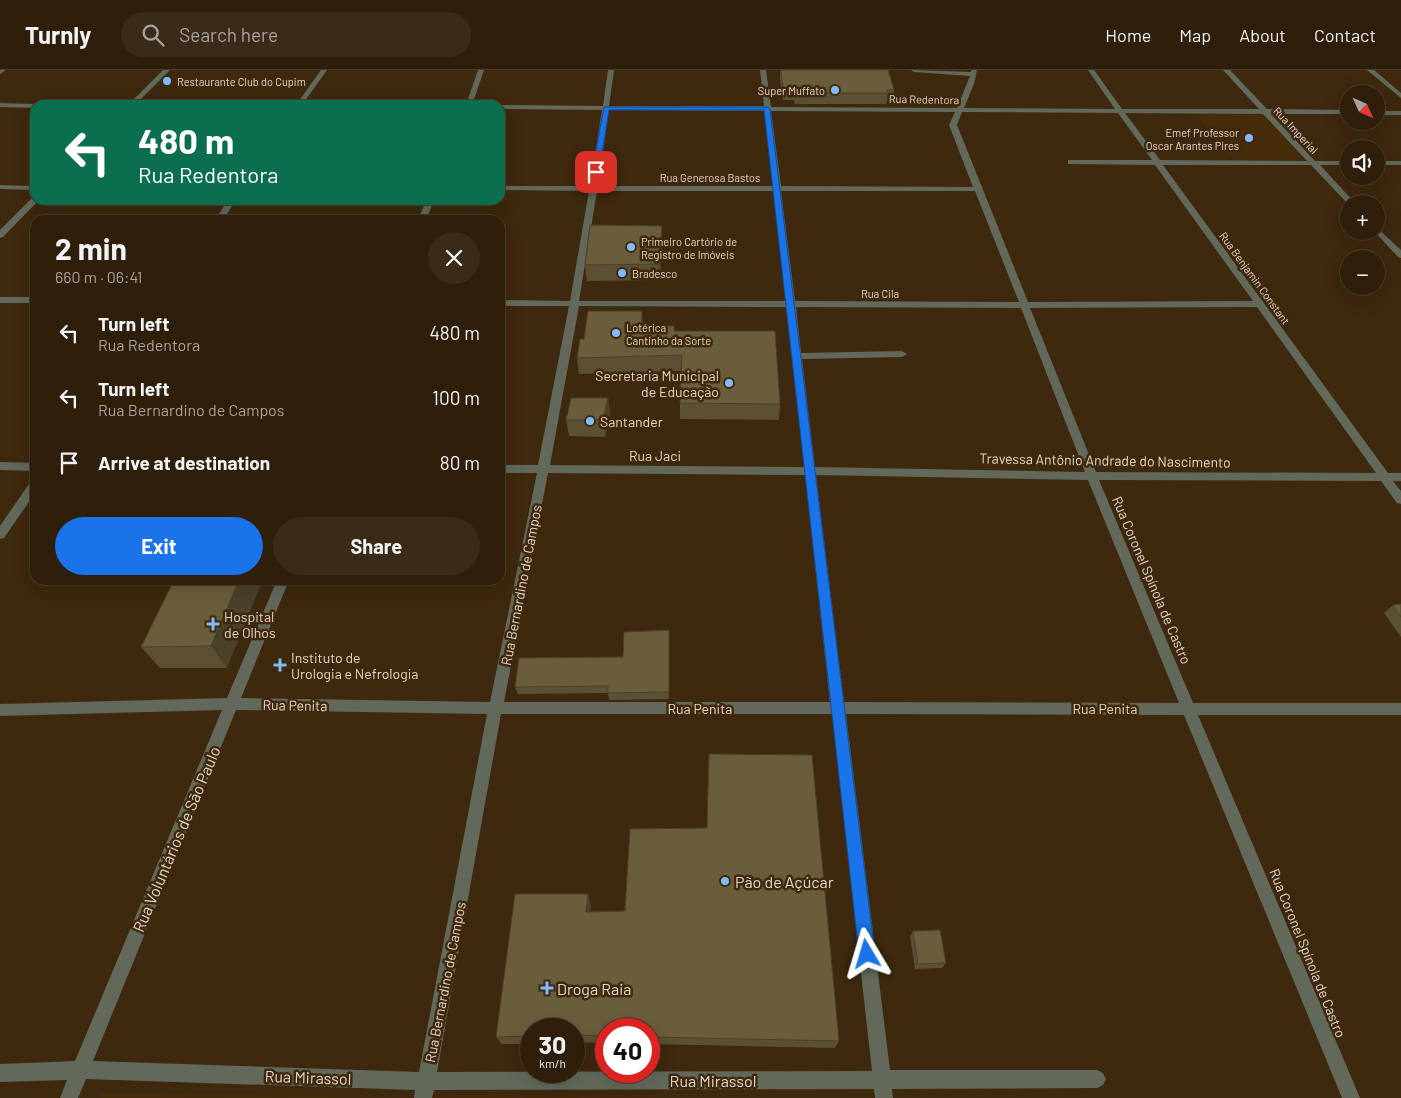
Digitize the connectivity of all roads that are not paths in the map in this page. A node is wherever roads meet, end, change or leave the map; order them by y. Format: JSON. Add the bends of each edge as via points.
{"nodes":[{"id":1,"x":167,"y":70,"type":"edge"},
{"id":2,"x":324,"y":70,"type":"edge"},
{"id":3,"x":481,"y":70,"type":"edge"},
{"id":4,"x":611,"y":70,"type":"edge"},
{"id":5,"x":762,"y":70,"type":"edge"},
{"id":6,"x":914,"y":70,"type":"edge"},
{"id":7,"x":1091,"y":70,"type":"edge"},
{"id":8,"x":1226,"y":70,"type":"edge"},
{"id":9,"x":1370,"y":70,"type":"edge"},
{"id":10,"x":974,"y":72,"type":"edge"},
{"id":11,"x":1401,"y":96,"type":"edge"},
{"id":12,"x":136,"y":100,"type":"edge"},
{"id":13,"x":303,"y":100,"type":"edge"},
{"id":14,"x":472,"y":100,"type":"edge"},
{"id":15,"x":0,"y":105,"type":"edge"},
{"id":16,"x":30,"y":106,"type":"edge"},
{"id":17,"x":505,"y":107,"type":"edge"},
{"id":18,"x":606,"y":108,"type":"junction"},
{"id":19,"x":767,"y":109,"type":"junction"},
{"id":20,"x":958,"y":110,"type":"junction"},
{"id":21,"x":1120,"y":111,"type":"junction"},
{"id":22,"x":1264,"y":111,"type":"junction"},
{"id":23,"x":1340,"y":112,"type":"edge"},
{"id":24,"x":1385,"y":112,"type":"edge"},
{"id":25,"x":1401,"y":113,"type":"edge"},
{"id":26,"x":1071,"y":162,"type":"dead end"},
{"id":27,"x":1157,"y":162,"type":"junction"},
{"id":28,"x":1340,"y":163,"type":"edge"},
{"id":29,"x":1385,"y":163,"type":"edge"},
{"id":30,"x":1401,"y":163,"type":"edge"},
{"id":31,"x":1313,"y":164,"type":"junction"},
{"id":32,"x":0,"y":188,"type":"edge"},
{"id":33,"x":30,"y":188,"type":"edge"},
{"id":34,"x":505,"y":188,"type":"edge"},
{"id":35,"x":593,"y":188,"type":"junction"},
{"id":36,"x":777,"y":189,"type":"junction"},
{"id":37,"x":979,"y":189,"type":"junction"},
{"id":38,"x":1343,"y":195,"type":"edge"},
{"id":39,"x":30,"y":205,"type":"edge"},
{"id":40,"x":0,"y":235,"type":"edge"},
{"id":41,"x":1385,"y":238,"type":"edge"},
{"id":42,"x":1401,"y":255,"type":"edge"},
{"id":43,"x":0,"y":300,"type":"edge"},
{"id":44,"x":30,"y":300,"type":"edge"},
{"id":45,"x":505,"y":303,"type":"edge"},
{"id":46,"x":574,"y":303,"type":"junction"},
{"id":47,"x":790,"y":304,"type":"junction"},
{"id":48,"x":1260,"y":304,"type":"junction"},
{"id":49,"x":1025,"y":305,"type":"junction"},
{"id":50,"x":902,"y":354,"type":"dead end"},
{"id":51,"x":797,"y":356,"type":"junction"},
{"id":52,"x":0,"y":466,"type":"edge"},
{"id":53,"x":30,"y":467,"type":"edge"},
{"id":54,"x":505,"y":469,"type":"edge"},
{"id":55,"x":544,"y":470,"type":"junction"},
{"id":56,"x":810,"y":471,"type":"junction"},
{"id":57,"x":1092,"y":476,"type":"junction"},
{"id":58,"x":1384,"y":476,"type":"junction"},
{"id":59,"x":1401,"y":477,"type":"edge"},
{"id":60,"x":30,"y":491,"type":"edge"},
{"id":61,"x":1401,"y":500,"type":"edge"},
{"id":62,"x":0,"y":535,"type":"edge"},
{"id":63,"x":281,"y":585,"type":"edge"},
{"id":64,"x":233,"y":704,"type":"junction"},
{"id":65,"x":496,"y":708,"type":"junction"},
{"id":66,"x":838,"y":708,"type":"junction"},
{"id":67,"x":1190,"y":708,"type":"junction"},
{"id":68,"x":1401,"y":709,"type":"edge"},
{"id":69,"x":0,"y":710,"type":"edge"},
{"id":70,"x":80,"y":1070,"type":"junction"},
{"id":71,"x":0,"y":1073,"type":"edge"},
{"id":72,"x":882,"y":1079,"type":"junction"},
{"id":73,"x":1097,"y":1079,"type":"dead end"},
{"id":74,"x":425,"y":1089,"type":"edge"},
{"id":75,"x":69,"y":1098,"type":"edge"},
{"id":76,"x":884,"y":1098,"type":"edge"},
{"id":77,"x":1351,"y":1098,"type":"edge"}],
"edges":[{"from":1,"to":12,"type":"street"},
{"from":2,"to":13,"type":"street"},
{"from":3,"to":14,"type":"street"},
{"from":4,"to":18,"type":"street","name":"Rua Bernardino de Campos"},
{"from":5,"to":19,"type":"street"},
{"from":6,"to":10,"type":"street"},
{"from":7,"to":21,"type":"street","name":"Rua Benjamin Constant"},
{"from":8,"to":22,"type":"street","name":"Rua Imperial"},
{"from":9,"to":11,"type":"street"},
{"from":10,"to":20,"type":"street","name":"Rua Coronel Spínola de Castro","via":[[971,86]]},
{"from":15,"to":16,"type":"street"},
{"from":17,"to":18,"type":"street","name":"Rua Redentora"},
{"from":18,"to":19,"type":"street","name":"Rua Redentora"},
{"from":18,"to":35,"type":"street","name":"Rua Bernardino de Campos"},
{"from":19,"to":20,"type":"street","name":"Rua Redentora"},
{"from":19,"to":36,"type":"street"},
{"from":20,"to":21,"type":"street","name":"Rua Redentora"},
{"from":20,"to":37,"type":"street","name":"Rua Coronel Spínola de Castro","via":[[954,124]]},
{"from":21,"to":22,"type":"street","name":"Rua Redentora"},
{"from":21,"to":27,"type":"street","name":"Rua Benjamin Constant"},
{"from":22,"to":23,"type":"street","name":"Rua Redentora"},
{"from":22,"to":31,"type":"street","name":"Rua Imperial"},
{"from":24,"to":25,"type":"street"},
{"from":26,"to":27,"type":"street"},
{"from":27,"to":31,"type":"street"},
{"from":27,"to":48,"type":"street","name":"Rua Benjamin Constant"},
{"from":28,"to":31,"type":"street"},
{"from":29,"to":30,"type":"street"},
{"from":31,"to":38,"type":"street","name":"Rua Imperial"},
{"from":32,"to":33,"type":"street"},
{"from":34,"to":35,"type":"street","name":"Rua Generosa Bastos"},
{"from":35,"to":36,"type":"street","name":"Rua Generosa Bastos"},
{"from":35,"to":46,"type":"street","name":"Rua Bernardino de Campos"},
{"from":36,"to":37,"type":"street","name":"Rua Generosa Bastos"},
{"from":36,"to":47,"type":"street"},
{"from":37,"to":49,"type":"street","name":"Rua Coronel Spínola de Castro"},
{"from":39,"to":40,"type":"street"},
{"from":41,"to":42,"type":"street"},
{"from":43,"to":44,"type":"street"},
{"from":45,"to":46,"type":"street","name":"Rua Cila"},
{"from":46,"to":47,"type":"street","name":"Rua Cila"},
{"from":46,"to":55,"type":"street","name":"Rua Bernardino de Campos"},
{"from":47,"to":49,"type":"street","name":"Rua Cila"},
{"from":47,"to":51,"type":"street"},
{"from":48,"to":49,"type":"street","name":"Rua Cila"},
{"from":48,"to":58,"type":"street","name":"Rua Benjamin Constant"},
{"from":49,"to":57,"type":"street","name":"Rua Coronel Spínola de Castro"},
{"from":50,"to":51,"type":"street"},
{"from":51,"to":56,"type":"street"},
{"from":52,"to":53,"type":"street"},
{"from":54,"to":55,"type":"street","name":"Rua Jaci"},
{"from":55,"to":56,"type":"street","name":"Rua Jaci"},
{"from":55,"to":65,"type":"street","name":"Rua Bernardino de Campos"},
{"from":56,"to":57,"type":"street","name":"Travessa Antônio Andrade do Nascimento"},
{"from":56,"to":66,"type":"street"},
{"from":57,"to":58,"type":"street","name":"Travessa Antônio Andrade do Nascimento"},
{"from":57,"to":67,"type":"street","name":"Rua Coronel Spínola de Castro"},
{"from":58,"to":59,"type":"street","name":"Travessa Antônio Andrade do Nascimento"},
{"from":58,"to":61,"type":"street","name":"Rua Benjamin Constant"},
{"from":60,"to":62,"type":"street"},
{"from":63,"to":64,"type":"street","name":"Rua Voluntários de São Paulo"},
{"from":64,"to":65,"type":"street","name":"Rua Penita"},
{"from":64,"to":69,"type":"street","name":"Rua Penita"},
{"from":64,"to":70,"type":"street","name":"Rua Voluntários de São Paulo"},
{"from":65,"to":66,"type":"street","name":"Rua Penita"},
{"from":65,"to":74,"type":"street","name":"Rua Bernardino de Campos"},
{"from":66,"to":67,"type":"street","name":"Rua Penita"},
{"from":66,"to":72,"type":"street"},
{"from":67,"to":68,"type":"street","name":"Rua Penita"},
{"from":67,"to":77,"type":"street","name":"Rua Coronel Spínola de Castro"},
{"from":70,"to":71,"type":"street","name":"Rua Mirassol"},
{"from":70,"to":74,"type":"street","name":"Rua Mirassol"},
{"from":70,"to":75,"type":"street","name":"Rua Voluntários de São Paulo"},
{"from":72,"to":73,"type":"street","name":"Rua Mirassol"},
{"from":72,"to":74,"type":"street","name":"Rua Mirassol"},
{"from":72,"to":76,"type":"street"}]}
